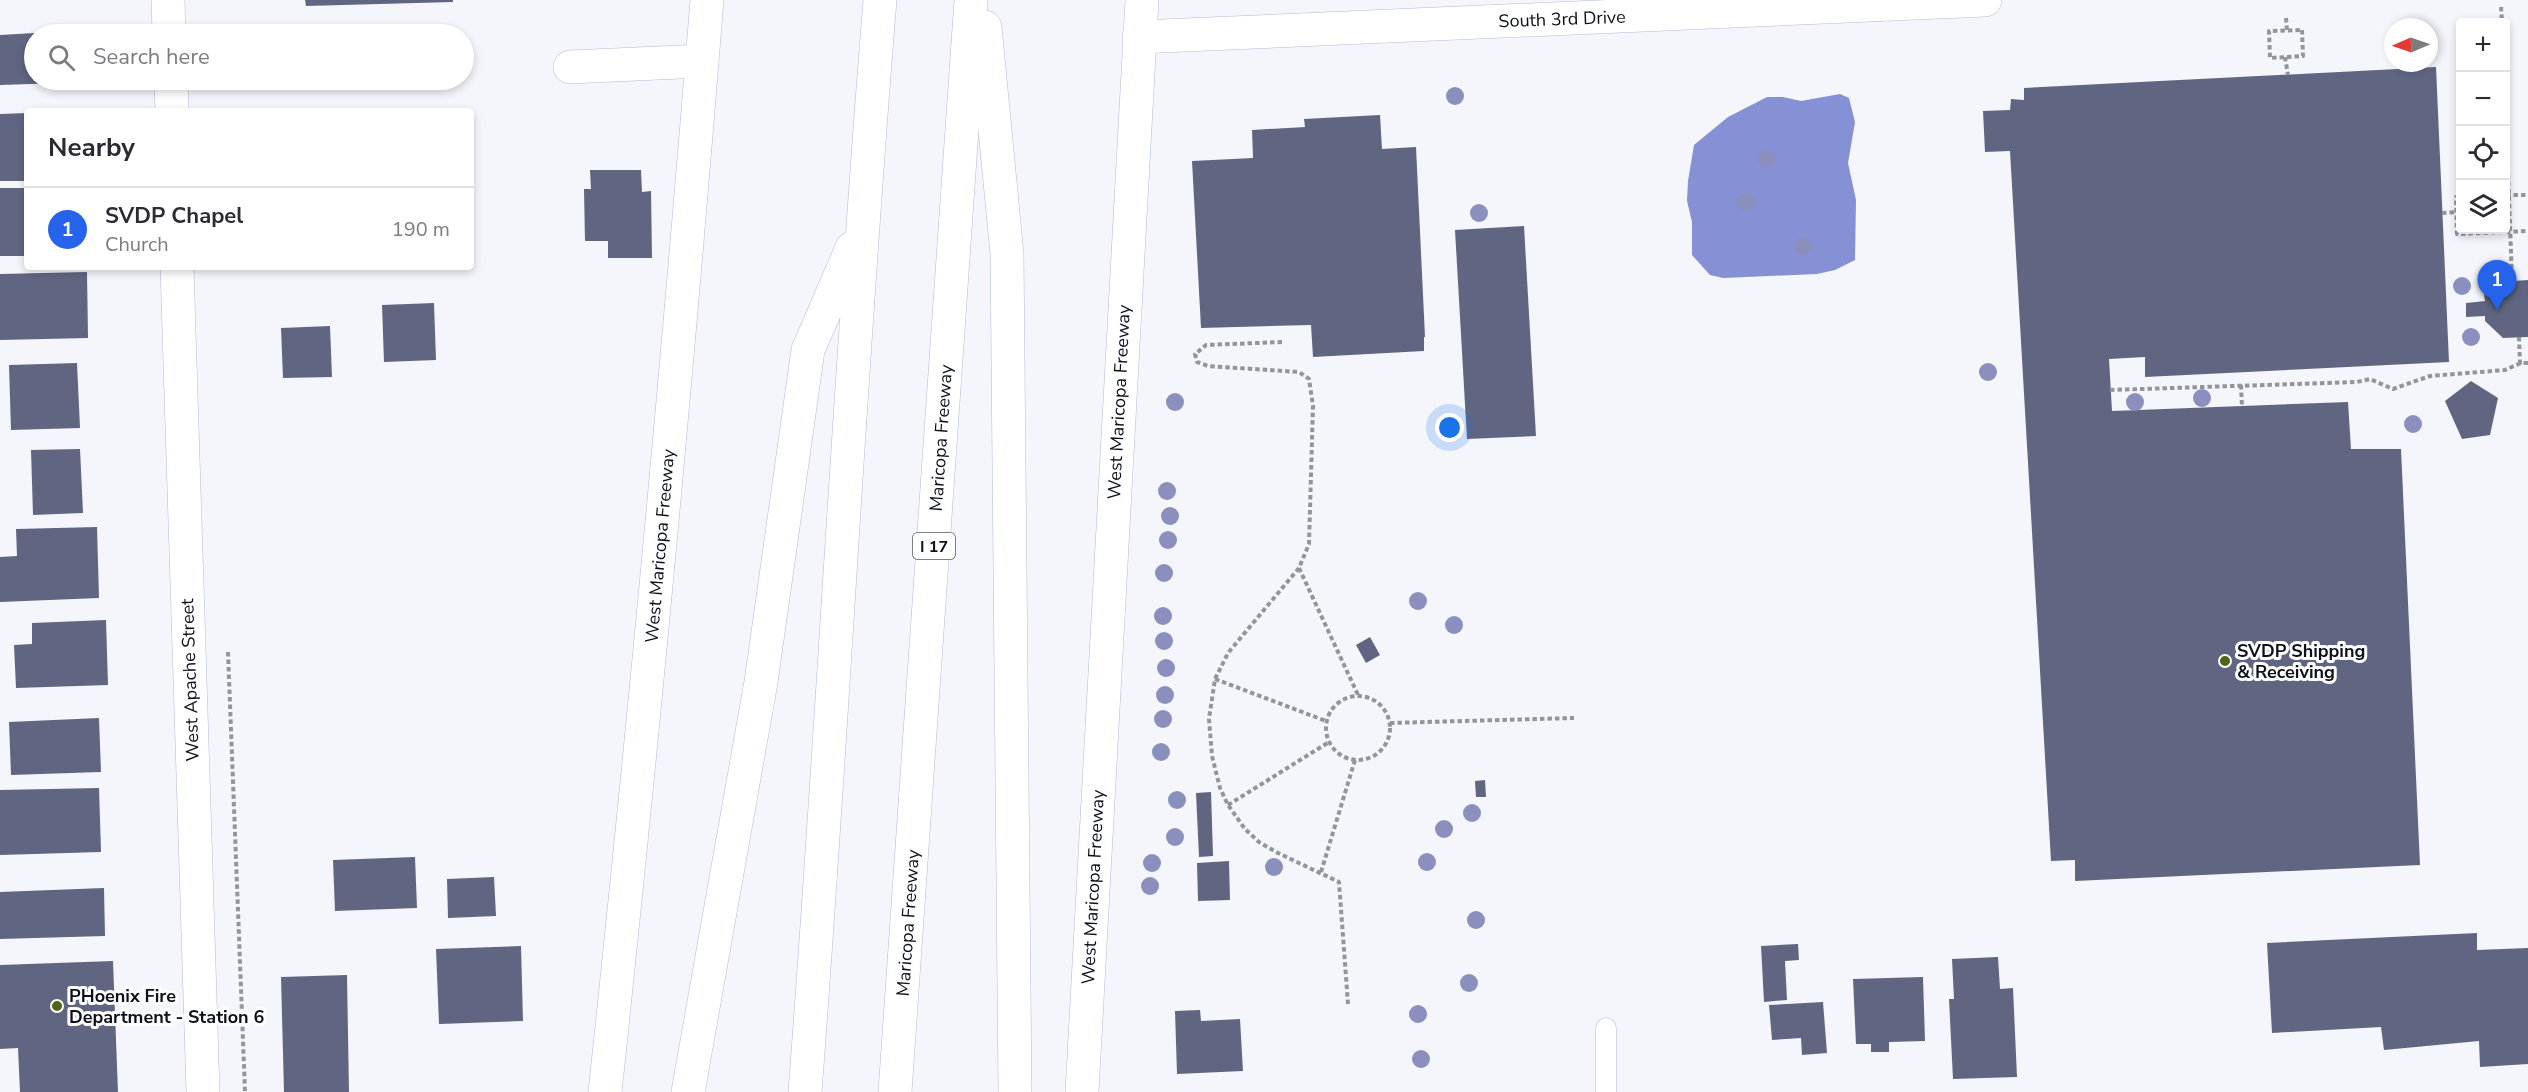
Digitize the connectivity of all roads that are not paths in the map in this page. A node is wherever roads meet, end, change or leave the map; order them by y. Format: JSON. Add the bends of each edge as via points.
{"nodes":[{"id":1,"x":168,"y":0,"type":"edge"},
{"id":2,"x":707,"y":0,"type":"edge"},
{"id":3,"x":880,"y":0,"type":"edge"},
{"id":4,"x":971,"y":0,"type":"edge"},
{"id":5,"x":982,"y":0,"type":"edge"},
{"id":6,"x":1142,"y":0,"type":"edge"},
{"id":7,"x":1985,"y":0,"type":"edge"},
{"id":8,"x":169,"y":24,"type":"edge"},
{"id":9,"x":1139,"y":37,"type":"junction"},
{"id":10,"x":702,"y":61,"type":"junction"},
{"id":11,"x":570,"y":67,"type":"dead end"},
{"id":12,"x":171,"y":90,"type":"edge"},
{"id":13,"x":172,"y":108,"type":"edge"},
{"id":14,"x":862,"y":227,"type":"junction"},
{"id":15,"x":177,"y":270,"type":"edge"},
{"id":16,"x":1605,"y":1028,"type":"dead end"},
{"id":17,"x":203,"y":1092,"type":"edge"},
{"id":18,"x":605,"y":1092,"type":"edge"},
{"id":19,"x":688,"y":1092,"type":"edge"},
{"id":20,"x":805,"y":1092,"type":"edge"},
{"id":21,"x":895,"y":1092,"type":"edge"},
{"id":22,"x":1015,"y":1092,"type":"edge"},
{"id":23,"x":1082,"y":1092,"type":"edge"},
{"id":24,"x":1606,"y":1092,"type":"edge"}],
"edges":[{"from":1,"to":8,"type":"main road"},
{"from":2,"to":10,"type":"main road","name":"West Maricopa Freeway"},
{"from":3,"to":14,"type":"main road"},
{"from":4,"to":21,"type":"main road","name":"Maricopa Freeway","number":"I 17"},
{"from":5,"to":22,"type":"main road","via":[[1007,254]]},
{"from":6,"to":9,"type":"main road","name":"West Maricopa Freeway"},
{"from":7,"to":9,"type":"main road","name":"South 3rd Drive"},
{"from":9,"to":23,"type":"main road","name":"West Maricopa Freeway"},
{"from":10,"to":11,"type":"main road"},
{"from":10,"to":18,"type":"main road","name":"West Maricopa Freeway","via":[[635,807]]},
{"from":12,"to":13,"type":"main road"},
{"from":14,"to":19,"type":"main road","via":[[808,350],[761,682]]},
{"from":14,"to":20,"type":"main road"},
{"from":15,"to":17,"type":"main road","name":"West Apache Street"},
{"from":16,"to":24,"type":"lane"}]}
